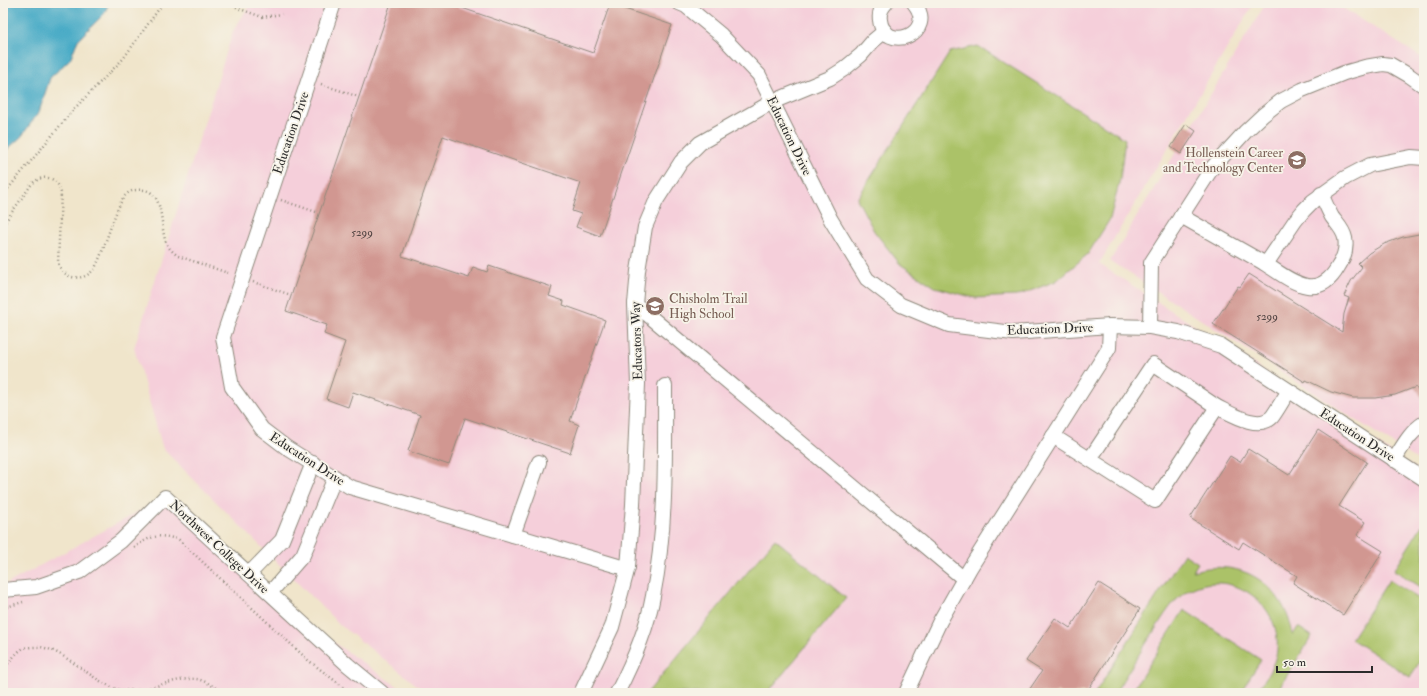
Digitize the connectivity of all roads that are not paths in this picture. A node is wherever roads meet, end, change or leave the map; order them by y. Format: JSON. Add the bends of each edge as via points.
{"nodes":[{"id":1,"x":334,"y":3,"type":"edge"},
{"id":2,"x":679,"y":3,"type":"edge"},
{"id":3,"x":886,"y":3,"type":"edge"},
{"id":4,"x":914,"y":3,"type":"edge"},
{"id":5,"x":885,"y":31,"type":"junction"},
{"id":6,"x":1424,"y":86,"type":"edge"},
{"id":7,"x":772,"y":102,"type":"junction"},
{"id":8,"x":1424,"y":158,"type":"edge"},
{"id":9,"x":1321,"y":194,"type":"junction"},
{"id":10,"x":1181,"y":216,"type":"junction"},
{"id":11,"x":1264,"y":263,"type":"junction"},
{"id":12,"x":635,"y":304,"type":"junction"},
{"id":13,"x":1110,"y":326,"type":"junction"},
{"id":14,"x":1150,"y":327,"type":"junction"},
{"id":15,"x":665,"y":386,"type":"dead end"},
{"id":16,"x":1289,"y":390,"type":"junction"},
{"id":17,"x":1217,"y":407,"type":"junction"},
{"id":18,"x":1424,"y":423,"type":"edge"},
{"id":19,"x":1053,"y":436,"type":"junction"},
{"id":20,"x":1090,"y":459,"type":"junction"},
{"id":21,"x":1394,"y":460,"type":"junction"},
{"id":22,"x":539,"y":462,"type":"dead end"},
{"id":23,"x":313,"y":464,"type":"junction"},
{"id":24,"x":335,"y":477,"type":"junction"},
{"id":25,"x":1424,"y":479,"type":"edge"},
{"id":26,"x":513,"y":535,"type":"junction"},
{"id":27,"x":628,"y":567,"type":"junction"},
{"id":28,"x":249,"y":574,"type":"junction"},
{"id":29,"x":964,"y":579,"type":"junction"},
{"id":30,"x":3,"y":590,"type":"edge"},
{"id":31,"x":270,"y":593,"type":"junction"},
{"id":32,"x":382,"y":693,"type":"edge"},
{"id":33,"x":581,"y":693,"type":"edge"},
{"id":34,"x":617,"y":693,"type":"edge"},
{"id":35,"x":906,"y":693,"type":"edge"}],
"edges":[{"from":1,"to":23,"type":"street","name":"Education Drive","via":[[223,336],[232,387],[257,423],[268,434]]},
{"from":2,"to":7,"type":"street","name":"Education Drive","via":[[721,35],[759,75]]},
{"from":3,"to":5,"type":"street","via":[[879,19]]},
{"from":4,"to":5,"type":"street","via":[[921,21],[915,32],[903,38],[896,38]]},
{"from":5,"to":7,"type":"street","name":"Educators Way","via":[[861,55],[830,78]]},
{"from":6,"to":10,"type":"street","via":[[1398,68],[1383,64],[1344,73],[1281,101],[1229,148],[1212,168]]},
{"from":7,"to":12,"type":"street","name":"Educators Way","via":[[700,143],[681,162],[656,201],[645,227]]},
{"from":7,"to":13,"type":"street","name":"Education Drive","via":[[831,220],[867,279],[901,305],[949,325],[1013,332]]},
{"from":8,"to":9,"type":"street","via":[[1411,157],[1370,165]]},
{"from":9,"to":11,"type":"street","via":[[1304,210]]},
{"from":9,"to":11,"type":"street","via":[[1345,239],[1342,262],[1330,279],[1315,286],[1296,284]]},
{"from":10,"to":11,"type":"street"},
{"from":10,"to":14,"type":"street","via":[[1151,263]]},
{"from":12,"to":27,"type":"street","name":"Educators Way","via":[[638,384]]},
{"from":12,"to":29,"type":"street"},
{"from":13,"to":14,"type":"street","name":"Education Drive"},
{"from":13,"to":19,"type":"street","via":[[1108,348]]},
{"from":14,"to":16,"type":"street","name":"Education Drive","via":[[1178,332],[1221,346]]},
{"from":15,"to":34,"type":"street","via":[[664,501],[654,596],[632,663]]},
{"from":16,"to":17,"type":"street","via":[[1271,417],[1265,421],[1252,422]]},
{"from":16,"to":21,"type":"street","name":"Education Drive"},
{"from":17,"to":20,"type":"street","via":[[1155,501]]},
{"from":17,"to":20,"type":"street","via":[[1153,364]]},
{"from":18,"to":21,"type":"street","via":[[1416,428]]},
{"from":19,"to":20,"type":"street"},
{"from":19,"to":29,"type":"street"},
{"from":21,"to":25,"type":"street","name":"Education Drive"},
{"from":22,"to":26,"type":"street"},
{"from":23,"to":24,"type":"street","name":"Education Drive"},
{"from":23,"to":28,"type":"street","via":[[282,540]]},
{"from":24,"to":26,"type":"street","name":"Education Drive","via":[[350,487]]},
{"from":24,"to":31,"type":"street","via":[[303,555]]},
{"from":26,"to":27,"type":"street","name":"Education Drive"},
{"from":27,"to":33,"type":"street","name":"Educators Way","via":[[612,627]]},
{"from":28,"to":30,"type":"street","name":"Northwest College Drive","via":[[165,497],[121,542],[79,572],[36,587]]},
{"from":28,"to":31,"type":"street","name":"Northwest College Drive"},
{"from":29,"to":35,"type":"street","via":[[940,621]]},
{"from":31,"to":32,"type":"street","name":"Northwest College Drive"}]}
